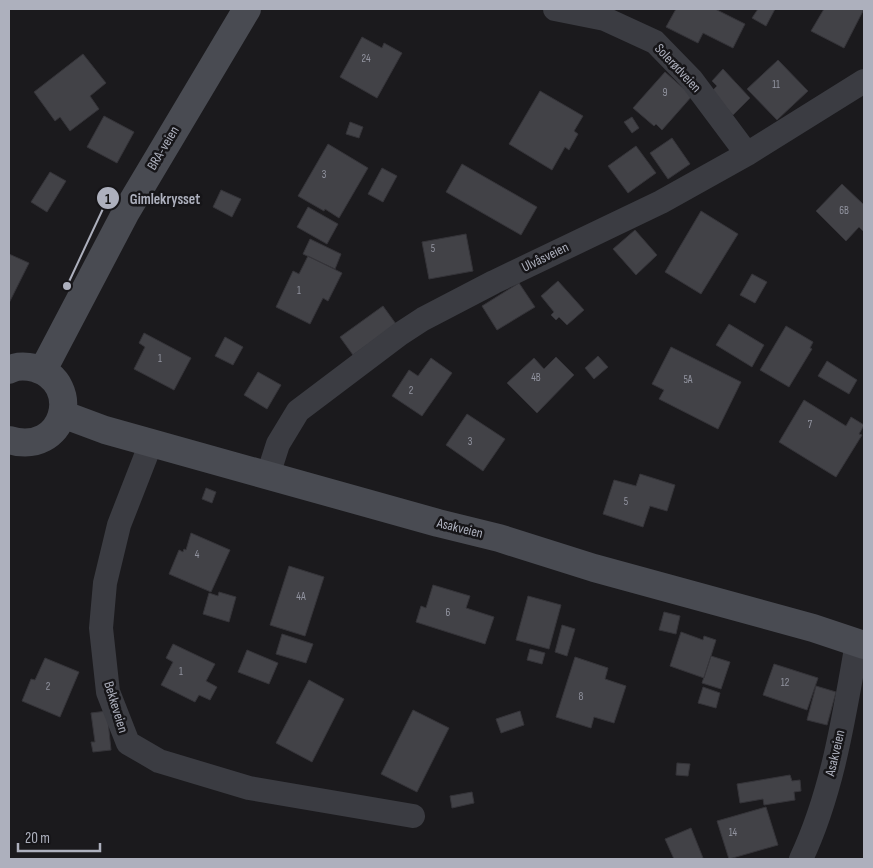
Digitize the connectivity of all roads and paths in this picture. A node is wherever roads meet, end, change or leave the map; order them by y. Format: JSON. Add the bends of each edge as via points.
{"nodes":[{"id":1,"x":247,"y":9,"type":"edge"},
{"id":2,"x":555,"y":9,"type":"edge"},
{"id":3,"x":864,"y":82,"type":"edge"},
{"id":4,"x":747,"y":154,"type":"junction"},
{"id":5,"x":9,"y":370,"type":"edge"},
{"id":6,"x":43,"y":370,"type":"junction"},
{"id":7,"x":62,"y":414,"type":"junction"},
{"id":8,"x":9,"y":440,"type":"edge"},
{"id":9,"x":151,"y":444,"type":"junction"},
{"id":10,"x":268,"y":475,"type":"junction"},
{"id":11,"x":861,"y":644,"type":"edge"},
{"id":12,"x":412,"y":816,"type":"dead end"},
{"id":13,"x":801,"y":859,"type":"edge"}],
"edges":[{"from":1,"to":6,"type":"main road","name":"BRA-veien","via":[[126,212]]},
{"from":2,"to":4,"type":"street","name":"Solerødveien","via":[[605,19],[655,42],[691,79]]},
{"from":3,"to":4,"type":"street","name":"Ulvåsveien"},
{"from":4,"to":10,"type":"street","name":"Ulvåsveien","via":[[661,202],[494,282],[400,334],[298,411],[278,444]]},
{"from":5,"to":6,"type":"main road","via":[[28,366]]},
{"from":6,"to":7,"type":"main road","via":[[60,389]]},
{"from":7,"to":8,"type":"main road","via":[[57,427],[47,437],[34,443],[20,444]]},
{"from":7,"to":9,"type":"main road","name":"Asakveien"},
{"from":9,"to":10,"type":"main road","name":"Asakveien"},
{"from":9,"to":12,"type":"street","name":"Bekkeveien","via":[[119,525],[105,583],[101,628],[108,692],[128,743],[159,761],[249,788]]},
{"from":10,"to":11,"type":"main road","name":"Asakveien","via":[[499,538]]},
{"from":11,"to":13,"type":"street","name":"Asakveien","via":[[827,788]]}]}
